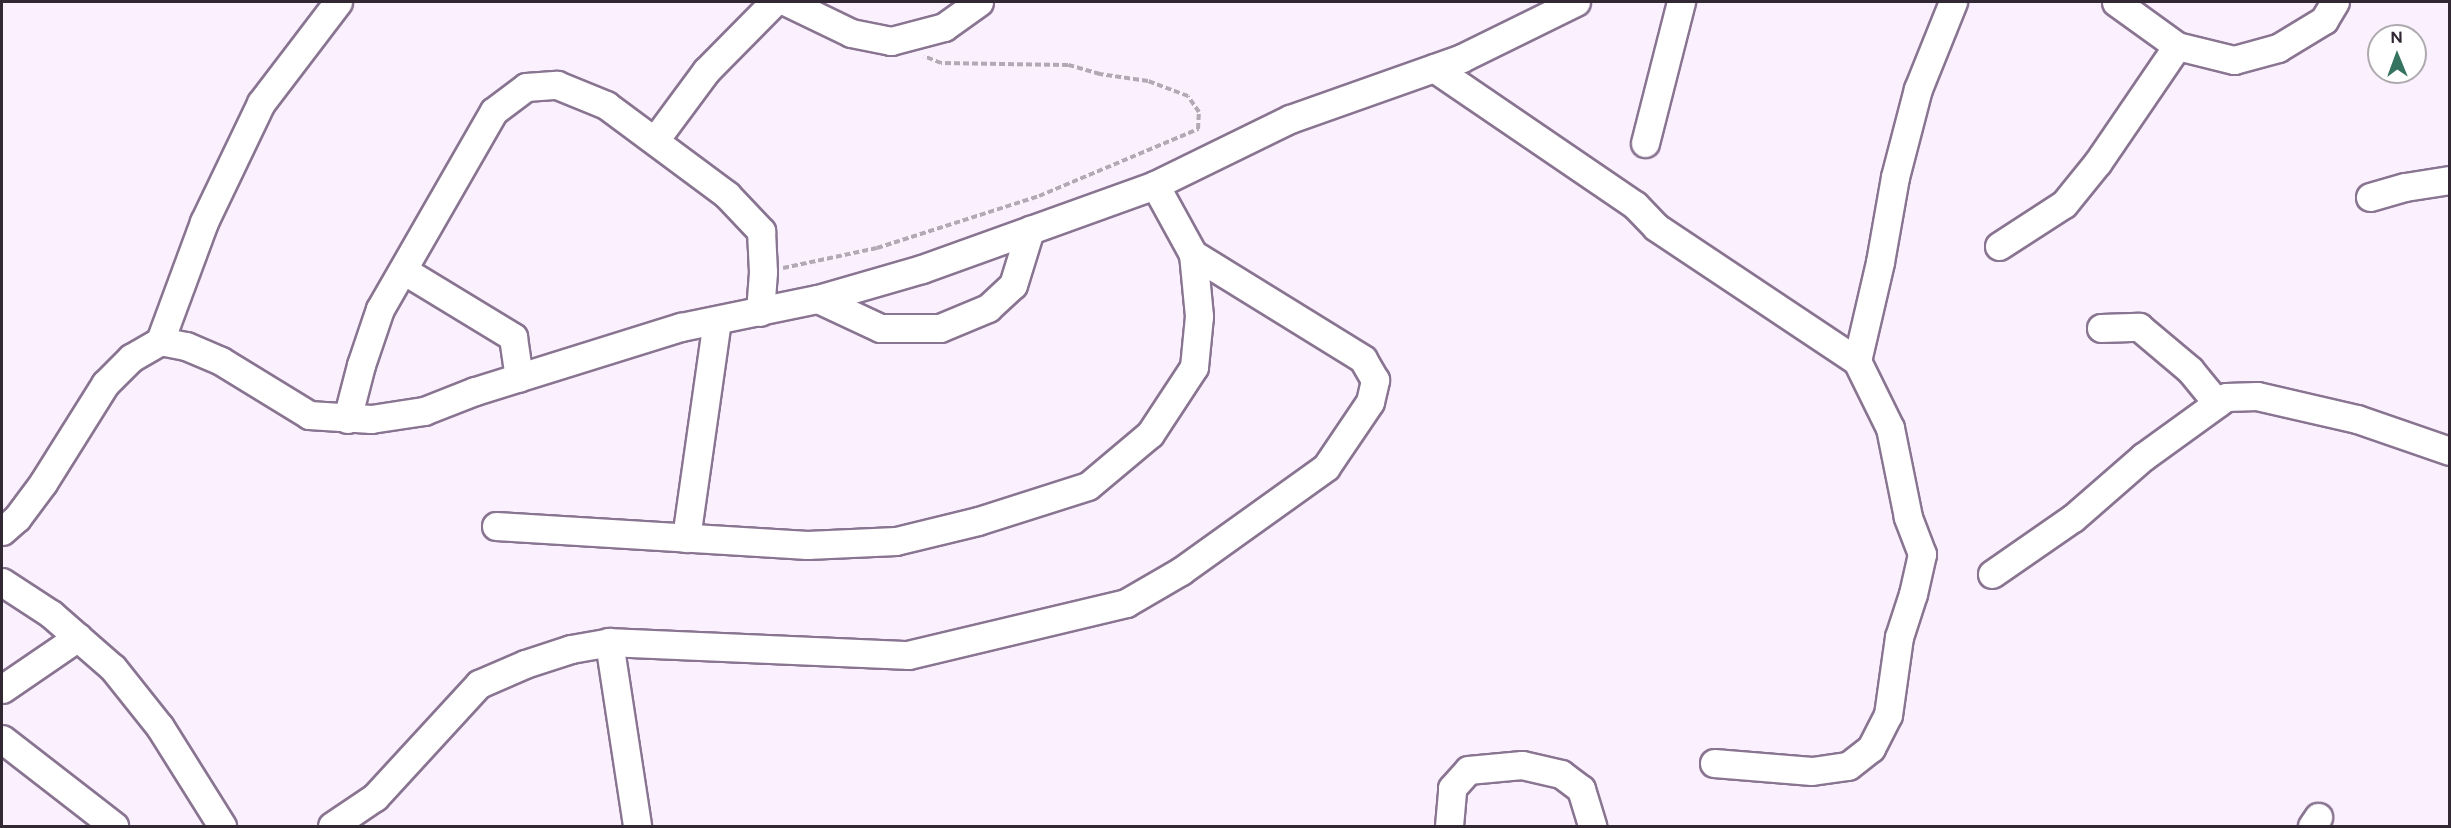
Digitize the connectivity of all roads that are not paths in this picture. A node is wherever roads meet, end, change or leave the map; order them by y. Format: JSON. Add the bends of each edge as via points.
{"nodes":[{"id":1,"x":338,"y":2,"type":"edge"},
{"id":2,"x":774,"y":2,"type":"edge"},
{"id":3,"x":787,"y":2,"type":"edge"},
{"id":4,"x":979,"y":2,"type":"edge"},
{"id":5,"x":1576,"y":2,"type":"edge"},
{"id":6,"x":1681,"y":2,"type":"edge"},
{"id":7,"x":1953,"y":2,"type":"edge"},
{"id":8,"x":2116,"y":2,"type":"edge"},
{"id":9,"x":2335,"y":2,"type":"edge"},
{"id":10,"x":2177,"y":46,"type":"junction"},
{"id":11,"x":1434,"y":68,"type":"junction"},
{"id":12,"x":656,"y":140,"type":"junction"},
{"id":13,"x":1645,"y":143,"type":"dead end"},
{"id":14,"x":2450,"y":180,"type":"edge"},
{"id":15,"x":1155,"y":185,"type":"junction"},
{"id":16,"x":2370,"y":197,"type":"dead end"},
{"id":17,"x":1030,"y":230,"type":"junction"},
{"id":18,"x":1999,"y":246,"type":"dead end"},
{"id":19,"x":1193,"y":254,"type":"junction"},
{"id":20,"x":403,"y":270,"type":"junction"},
{"id":21,"x":818,"y":299,"type":"junction"},
{"id":22,"x":760,"y":312,"type":"junction"},
{"id":23,"x":717,"y":321,"type":"junction"},
{"id":24,"x":2101,"y":328,"type":"dead end"},
{"id":25,"x":160,"y":341,"type":"junction"},
{"id":26,"x":1857,"y":361,"type":"junction"},
{"id":27,"x":519,"y":378,"type":"junction"},
{"id":28,"x":2217,"y":403,"type":"junction"},
{"id":29,"x":347,"y":419,"type":"junction"},
{"id":30,"x":2450,"y":451,"type":"edge"},
{"id":31,"x":496,"y":526,"type":"dead end"},
{"id":32,"x":2,"y":531,"type":"edge"},
{"id":33,"x":687,"y":538,"type":"junction"},
{"id":34,"x":1992,"y":574,"type":"dead end"},
{"id":35,"x":2,"y":582,"type":"edge"},
{"id":36,"x":78,"y":637,"type":"junction"},
{"id":37,"x":609,"y":642,"type":"junction"},
{"id":38,"x":2,"y":689,"type":"edge"},
{"id":39,"x":2,"y":739,"type":"edge"},
{"id":40,"x":1714,"y":763,"type":"dead end"},
{"id":41,"x":114,"y":826,"type":"edge"},
{"id":42,"x":222,"y":826,"type":"edge"},
{"id":43,"x":332,"y":826,"type":"edge"},
{"id":44,"x":637,"y":826,"type":"edge"},
{"id":45,"x":1449,"y":826,"type":"edge"},
{"id":46,"x":1592,"y":826,"type":"edge"}],
"edges":[{"from":1,"to":25,"type":"street","via":[[261,103],[204,222]]},
{"from":2,"to":12,"type":"street","via":[[706,71]]},
{"from":3,"to":4,"type":"street","via":[[851,33],[891,41],[944,27]]},
{"from":5,"to":11,"type":"street"},
{"from":6,"to":13,"type":"street"},
{"from":7,"to":26,"type":"street","via":[[1918,89],[1895,177]]},
{"from":8,"to":10,"type":"street"},
{"from":9,"to":10,"type":"street","via":[[2324,20],[2278,48],[2234,60]]},
{"from":10,"to":18,"type":"street","via":[[2098,162],[2064,204]]},
{"from":11,"to":15,"type":"street","via":[[1290,119]]},
{"from":11,"to":26,"type":"street","via":[[1635,205],[1656,227]]},
{"from":12,"to":20,"type":"street","via":[[606,105],[558,85],[526,87],[494,111]]},
{"from":12,"to":22,"type":"street","via":[[727,195],[761,231]]},
{"from":14,"to":16,"type":"street"},
{"from":15,"to":17,"type":"street"},
{"from":15,"to":19,"type":"street"},
{"from":17,"to":21,"type":"street","via":[[922,269]]},
{"from":17,"to":21,"type":"street","via":[[1013,285],[988,308],[940,327],[880,328]]},
{"from":19,"to":33,"type":"street","via":[[1199,316],[1194,367],[1150,434],[1088,486],[896,542],[807,545]]},
{"from":19,"to":37,"type":"street","via":[[1363,359],[1375,380],[1370,402],[1326,468],[1181,571],[1126,603],[909,655]]},
{"from":20,"to":27,"type":"street","via":[[513,337]]},
{"from":20,"to":29,"type":"street","via":[[380,309]]},
{"from":21,"to":22,"type":"street"},
{"from":22,"to":23,"type":"street"},
{"from":23,"to":27,"type":"street","via":[[681,327]]},
{"from":23,"to":33,"type":"street"},
{"from":24,"to":28,"type":"street","via":[[2139,327],[2190,370]]},
{"from":25,"to":29,"type":"street","via":[[186,346],[221,361],[309,415]]},
{"from":25,"to":32,"type":"street","via":[[131,358],[105,384],[43,483]]},
{"from":26,"to":40,"type":"street","via":[[1890,428],[1908,516],[1922,554],[1899,637],[1888,715],[1871,748],[1848,766],[1812,771]]},
{"from":27,"to":29,"type":"street","via":[[424,411]]},
{"from":28,"to":30,"type":"street","via":[[2226,397],[2257,396],[2358,419]]},
{"from":28,"to":34,"type":"street","via":[[2143,457],[2073,518]]},
{"from":31,"to":33,"type":"street"},
{"from":35,"to":36,"type":"street"},
{"from":36,"to":38,"type":"street"},
{"from":36,"to":42,"type":"street","via":[[113,668],[160,727]]},
{"from":37,"to":43,"type":"street","via":[[571,649],[479,684],[375,797]]},
{"from":37,"to":44,"type":"street"},
{"from":39,"to":41,"type":"street"},
{"from":45,"to":46,"type":"street","via":[[1452,788],[1468,770],[1522,765],[1561,774],[1581,789]]}]}
